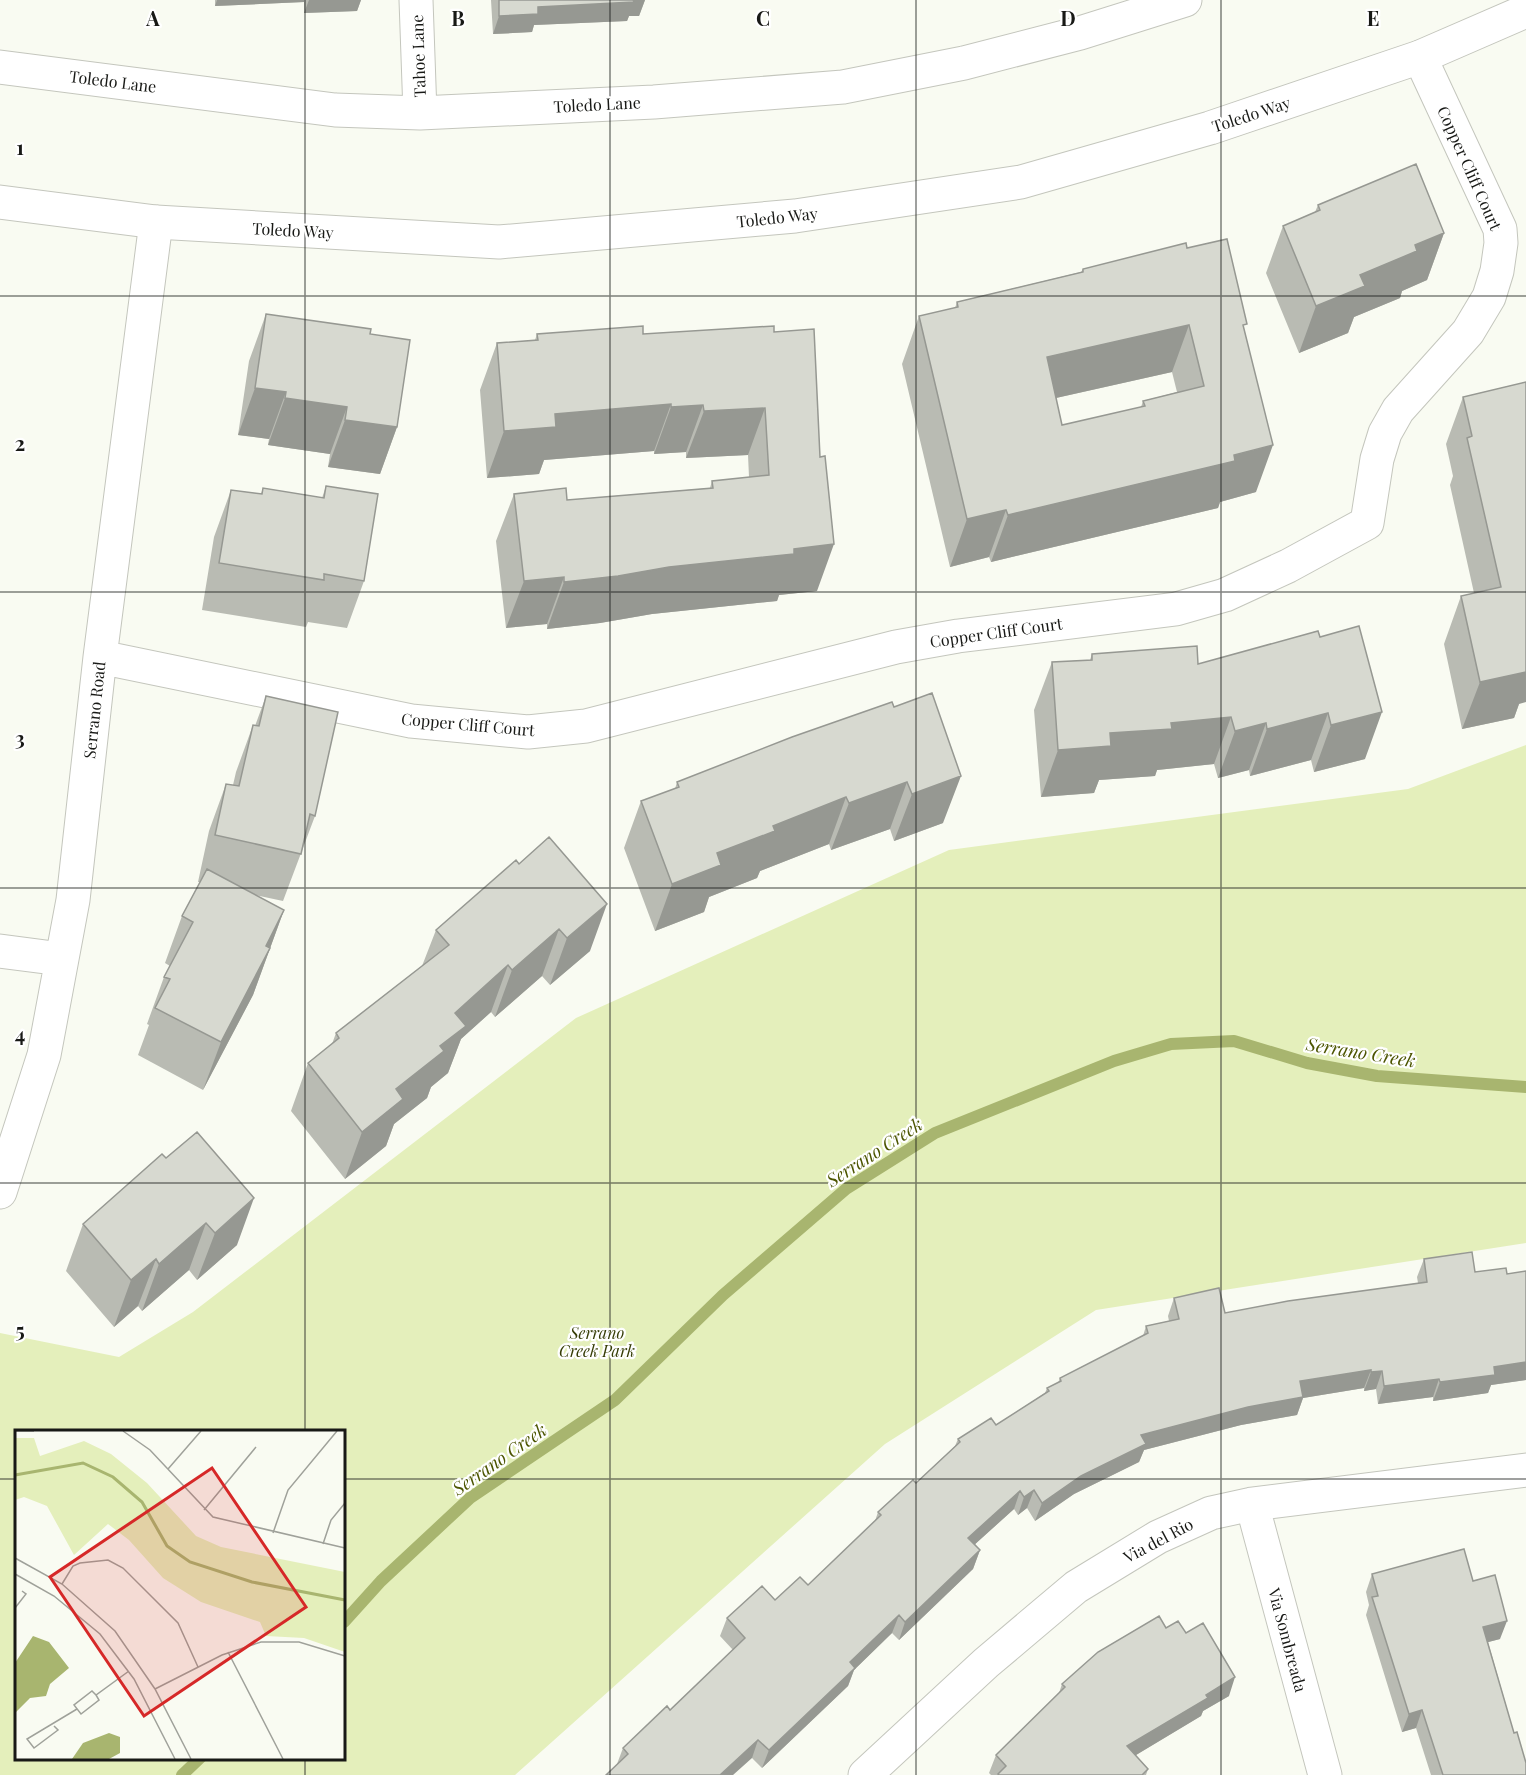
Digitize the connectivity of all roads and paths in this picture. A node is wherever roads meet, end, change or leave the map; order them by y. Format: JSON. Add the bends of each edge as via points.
{"nodes":[{"id":1,"x":416,"y":0,"type":"edge"},
{"id":2,"x":1185,"y":0,"type":"edge"},
{"id":3,"x":1526,"y":11,"type":"edge"},
{"id":4,"x":1420,"y":57,"type":"junction"},
{"id":5,"x":0,"y":67,"type":"edge"},
{"id":6,"x":420,"y":112,"type":"junction"},
{"id":7,"x":0,"y":202,"type":"edge"},
{"id":8,"x":156,"y":222,"type":"junction"},
{"id":9,"x":1513,"y":223,"type":"edge"},
{"id":10,"x":100,"y":657,"type":"junction"},
{"id":11,"x":0,"y":951,"type":"edge"},
{"id":12,"x":61,"y":959,"type":"junction"},
{"id":13,"x":0,"y":1192,"type":"edge"},
{"id":14,"x":1526,"y":1470,"type":"edge"},
{"id":15,"x":1252,"y":1504,"type":"junction"},
{"id":16,"x":865,"y":1775,"type":"edge"},
{"id":17,"x":1325,"y":1775,"type":"edge"}],
"edges":[{"from":1,"to":6,"type":"street","name":"Tahoe Lane"},
{"from":2,"to":6,"type":"street","name":"Toledo Lane","via":[[964,63],[843,87],[654,102]]},
{"from":3,"to":4,"type":"street","name":"Toledo Way"},
{"from":4,"to":8,"type":"street","name":"Toledo Way","via":[[1210,128],[1021,182],[795,216],[499,242]]},
{"from":4,"to":9,"type":"street","name":"Copper Cliff Court"},
{"from":5,"to":6,"type":"street","name":"Toledo Lane","via":[[335,110]]},
{"from":7,"to":8,"type":"street","name":"Toledo Way"},
{"from":8,"to":10,"type":"street","name":"Serrano Road"},
{"from":9,"to":10,"type":"street","name":"Copper Cliff Court","via":[[1489,297],[1468,333],[1398,410],[1385,433],[1367,523],[1225,595],[1176,609],[896,647],[586,726],[528,732],[411,721]]},
{"from":10,"to":12,"type":"street","name":"Serrano Road","via":[[73,900]]},
{"from":11,"to":12,"type":"street"},
{"from":12,"to":13,"type":"street","name":"Serrano Road","via":[[44,1055]]},
{"from":14,"to":15,"type":"street","name":"Via del Rio"},
{"from":15,"to":16,"type":"street","name":"Via del Rio","via":[[1210,1513],[1158,1537],[1076,1587],[986,1663]]},
{"from":15,"to":17,"type":"street","name":"Via Sombreada"}]}
